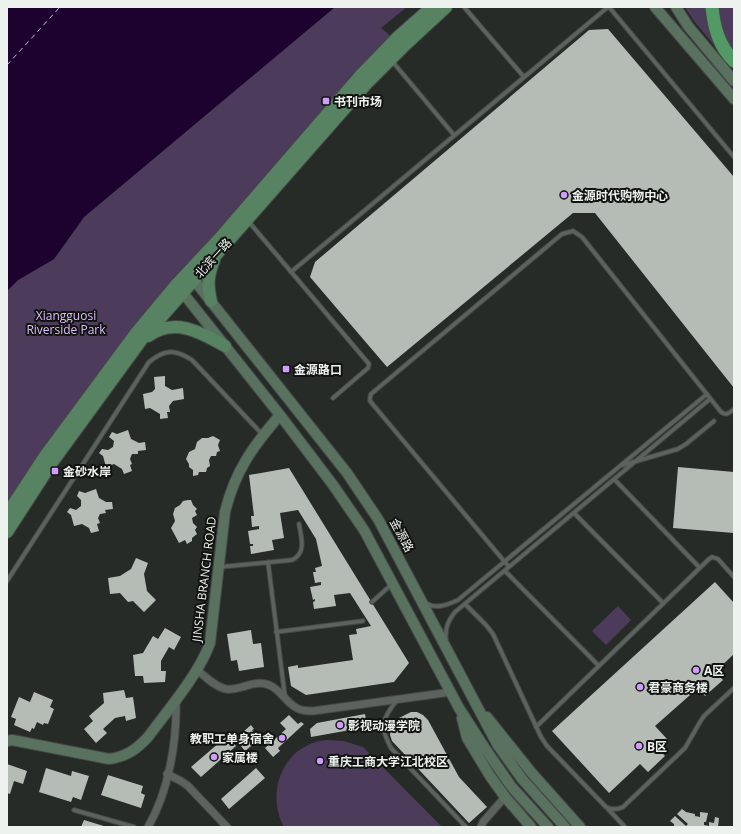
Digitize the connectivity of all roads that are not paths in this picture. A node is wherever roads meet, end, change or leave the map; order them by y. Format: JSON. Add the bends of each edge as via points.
{"nodes":[{"id":1,"x":432,"y":7,"type":"edge"},
{"id":2,"x":446,"y":7,"type":"edge"},
{"id":3,"x":464,"y":7,"type":"edge"},
{"id":4,"x":608,"y":7,"type":"edge"},
{"id":5,"x":655,"y":7,"type":"edge"},
{"id":6,"x":676,"y":7,"type":"edge"},
{"id":7,"x":712,"y":7,"type":"edge"},
{"id":8,"x":390,"y":60,"type":"junction"},
{"id":9,"x":734,"y":61,"type":"edge"},
{"id":10,"x":524,"y":77,"type":"junction"},
{"id":11,"x":734,"y":81,"type":"edge"},
{"id":12,"x":734,"y":99,"type":"edge"},
{"id":13,"x":454,"y":135,"type":"junction"},
{"id":14,"x":734,"y":157,"type":"edge"},
{"id":15,"x":247,"y":220,"type":"junction"},
{"id":16,"x":216,"y":254,"type":"junction"},
{"id":17,"x":291,"y":272,"type":"junction"},
{"id":18,"x":191,"y":276,"type":"junction"},
{"id":19,"x":179,"y":288,"type":"junction"},
{"id":20,"x":211,"y":301,"type":"junction"},
{"id":21,"x":240,"y":338,"type":"junction"},
{"id":22,"x":142,"y":340,"type":"junction"},
{"id":23,"x":225,"y":346,"type":"junction"},
{"id":24,"x":707,"y":394,"type":"junction"},
{"id":25,"x":332,"y":398,"type":"dead end"},
{"id":26,"x":710,"y":399,"type":"junction"},
{"id":27,"x":734,"y":409,"type":"edge"},
{"id":28,"x":280,"y":415,"type":"junction"},
{"id":29,"x":714,"y":421,"type":"dead end"},
{"id":30,"x":263,"y":435,"type":"junction"},
{"id":31,"x":635,"y":462,"type":"junction"},
{"id":32,"x":621,"y":466,"type":"junction"},
{"id":33,"x":614,"y":479,"type":"junction"},
{"id":34,"x":574,"y":512,"type":"junction"},
{"id":35,"x":7,"y":514,"type":"edge"},
{"id":36,"x":299,"y":524,"type":"dead end"},
{"id":37,"x":7,"y":532,"type":"edge"},
{"id":38,"x":268,"y":562,"type":"junction"},
{"id":39,"x":505,"y":562,"type":"junction"},
{"id":40,"x":219,"y":567,"type":"junction"},
{"id":41,"x":509,"y":567,"type":"junction"},
{"id":42,"x":700,"y":568,"type":"junction"},
{"id":43,"x":505,"y":571,"type":"junction"},
{"id":44,"x":734,"y":577,"type":"edge"},
{"id":45,"x":7,"y":581,"type":"edge"},
{"id":46,"x":393,"y":584,"type":"junction"},
{"id":47,"x":421,"y":598,"type":"junction"},
{"id":48,"x":372,"y":602,"type":"dead end"},
{"id":49,"x":663,"y":603,"type":"junction"},
{"id":50,"x":465,"y":604,"type":"junction"},
{"id":51,"x":363,"y":621,"type":"dead end"},
{"id":52,"x":276,"y":632,"type":"junction"},
{"id":53,"x":447,"y":648,"type":"junction"},
{"id":54,"x":599,"y":666,"type":"junction"},
{"id":55,"x":197,"y":670,"type":"junction"},
{"id":56,"x":734,"y":688,"type":"edge"},
{"id":57,"x":451,"y":692,"type":"junction"},
{"id":58,"x":285,"y":698,"type":"junction"},
{"id":59,"x":473,"y":699,"type":"junction"},
{"id":60,"x":176,"y":700,"type":"junction"},
{"id":61,"x":397,"y":700,"type":"junction"},
{"id":62,"x":459,"y":708,"type":"junction"},
{"id":63,"x":536,"y":727,"type":"junction"},
{"id":64,"x":7,"y":741,"type":"edge"},
{"id":65,"x":167,"y":774,"type":"junction"},
{"id":66,"x":505,"y":797,"type":"junction"},
{"id":67,"x":606,"y":807,"type":"junction"},
{"id":68,"x":74,"y":810,"type":"dead end"},
{"id":69,"x":134,"y":827,"type":"edge"},
{"id":70,"x":148,"y":827,"type":"edge"},
{"id":71,"x":228,"y":827,"type":"edge"},
{"id":72,"x":466,"y":827,"type":"edge"},
{"id":73,"x":481,"y":827,"type":"edge"},
{"id":74,"x":531,"y":827,"type":"edge"},
{"id":75,"x":548,"y":827,"type":"edge"},
{"id":76,"x":565,"y":827,"type":"edge"},
{"id":77,"x":580,"y":827,"type":"edge"},
{"id":78,"x":625,"y":827,"type":"edge"}],
"edges":[{"from":1,"to":18,"type":"main road","name":"北滨一路","via":[[361,75],[225,232]]},
{"from":2,"to":8,"type":"main road","name":"北滨一路"},
{"from":3,"to":10,"type":"lane"},
{"from":4,"to":10,"type":"lane"},
{"from":4,"to":14,"type":"lane"},
{"from":5,"to":12,"type":"main road"},
{"from":6,"to":11,"type":"main road","via":[[688,26]]},
{"from":7,"to":9,"type":"highway","via":[[718,39]]},
{"from":8,"to":13,"type":"lane"},
{"from":8,"to":15,"type":"main road","name":"北滨一路","via":[[367,82]]},
{"from":10,"to":13,"type":"lane"},
{"from":13,"to":17,"type":"lane"},
{"from":15,"to":16,"type":"main road","name":"北滨一路"},
{"from":15,"to":17,"type":"lane"},
{"from":16,"to":18,"type":"main road","name":"北滨一路"},
{"from":16,"to":20,"type":"main road","via":[[208,278]]},
{"from":17,"to":25,"type":"lane","via":[[369,364],[368,368]]},
{"from":18,"to":19,"type":"main road","name":"北滨一路"},
{"from":18,"to":20,"type":"main road","name":"金源路"},
{"from":19,"to":22,"type":"main road","name":"北滨一路"},
{"from":19,"to":23,"type":"main road"},
{"from":19,"to":35,"type":"main road","name":"北滨一路","via":[[131,340],[45,456]]},
{"from":20,"to":21,"type":"main road","name":"金源路"},
{"from":21,"to":23,"type":"main road","via":[[230,335],[225,341]]},
{"from":21,"to":47,"type":"main road","name":"金源路","via":[[352,480],[378,519]]},
{"from":22,"to":23,"type":"main road","via":[[157,329],[181,327],[203,333]]},
{"from":22,"to":37,"type":"main road","name":"北滨一路","via":[[53,461]]},
{"from":23,"to":28,"type":"main road"},
{"from":24,"to":26,"type":"lane"},
{"from":24,"to":32,"type":"lane"},
{"from":24,"to":39,"type":"lane","via":[[582,237],[573,231],[562,234],[371,394],[370,398]]},
{"from":26,"to":27,"type":"lane","via":[[723,413],[728,414]]},
{"from":26,"to":31,"type":"lane"},
{"from":28,"to":30,"type":"main road","name":"JINSHA BRANCH ROAD"},
{"from":28,"to":46,"type":"main road","via":[[364,530]]},
{"from":29,"to":31,"type":"lane","via":[[678,449]]},
{"from":30,"to":40,"type":"main road","name":"JINSHA BRANCH ROAD","via":[[237,474],[230,492],[225,512]]},
{"from":30,"to":45,"type":"lane","via":[[192,360],[182,354],[160,354],[149,362]]},
{"from":31,"to":32,"type":"lane"},
{"from":31,"to":33,"type":"lane"},
{"from":32,"to":39,"type":"lane"},
{"from":33,"to":34,"type":"lane"},
{"from":33,"to":42,"type":"lane"},
{"from":34,"to":41,"type":"lane"},
{"from":34,"to":49,"type":"lane"},
{"from":36,"to":38,"type":"lane","via":[[302,549],[300,554],[292,560]]},
{"from":38,"to":40,"type":"lane"},
{"from":38,"to":52,"type":"lane"},
{"from":39,"to":41,"type":"lane"},
{"from":39,"to":47,"type":"lane","via":[[458,600],[447,605],[430,606]]},
{"from":40,"to":55,"type":"main road","name":"JINSHA BRANCH ROAD","via":[[210,643]]},
{"from":41,"to":43,"type":"lane"},
{"from":42,"to":44,"type":"lane","via":[[715,557]]},
{"from":42,"to":49,"type":"lane"},
{"from":43,"to":50,"type":"lane"},
{"from":43,"to":54,"type":"lane"},
{"from":46,"to":48,"type":"lane"},
{"from":46,"to":57,"type":"main road"},
{"from":47,"to":53,"type":"main road","name":"金源路"},
{"from":49,"to":54,"type":"lane"},
{"from":50,"to":53,"type":"lane","via":[[447,623]]},
{"from":50,"to":63,"type":"lane","via":[[493,634]]},
{"from":51,"to":52,"type":"lane"},
{"from":52,"to":58,"type":"lane"},
{"from":53,"to":59,"type":"main road","name":"金源路"},
{"from":54,"to":63,"type":"lane"},
{"from":55,"to":58,"type":"street","via":[[224,688],[260,683],[276,689]]},
{"from":55,"to":60,"type":"main road","name":"JINSHA BRANCH ROAD"},
{"from":56,"to":67,"type":"lane","via":[[704,716],[685,748],[623,807],[614,810]]},
{"from":57,"to":61,"type":"street"},
{"from":57,"to":62,"type":"main road"},
{"from":58,"to":61,"type":"street","via":[[295,708],[313,712]]},
{"from":59,"to":76,"type":"main road","name":"金源路","via":[[497,744],[522,779]]},
{"from":59,"to":77,"type":"main road","via":[[531,772]]},
{"from":60,"to":64,"type":"main road","name":"JINSHA BRANCH ROAD","via":[[140,746],[118,758],[109,759]]},
{"from":60,"to":65,"type":"street","via":[[175,733]]},
{"from":61,"to":72,"type":"lane","via":[[383,722],[391,748]]},
{"from":62,"to":66,"type":"main road","via":[[467,738]]},
{"from":62,"to":75,"type":"main road","via":[[511,786]]},
{"from":63,"to":67,"type":"lane","via":[[547,746]]},
{"from":65,"to":70,"type":"street","via":[[160,803]]},
{"from":65,"to":71,"type":"street","via":[[188,786]]},
{"from":66,"to":73,"type":"street"},
{"from":66,"to":74,"type":"main road"},
{"from":67,"to":78,"type":"lane"},
{"from":68,"to":69,"type":"lane"}]}
